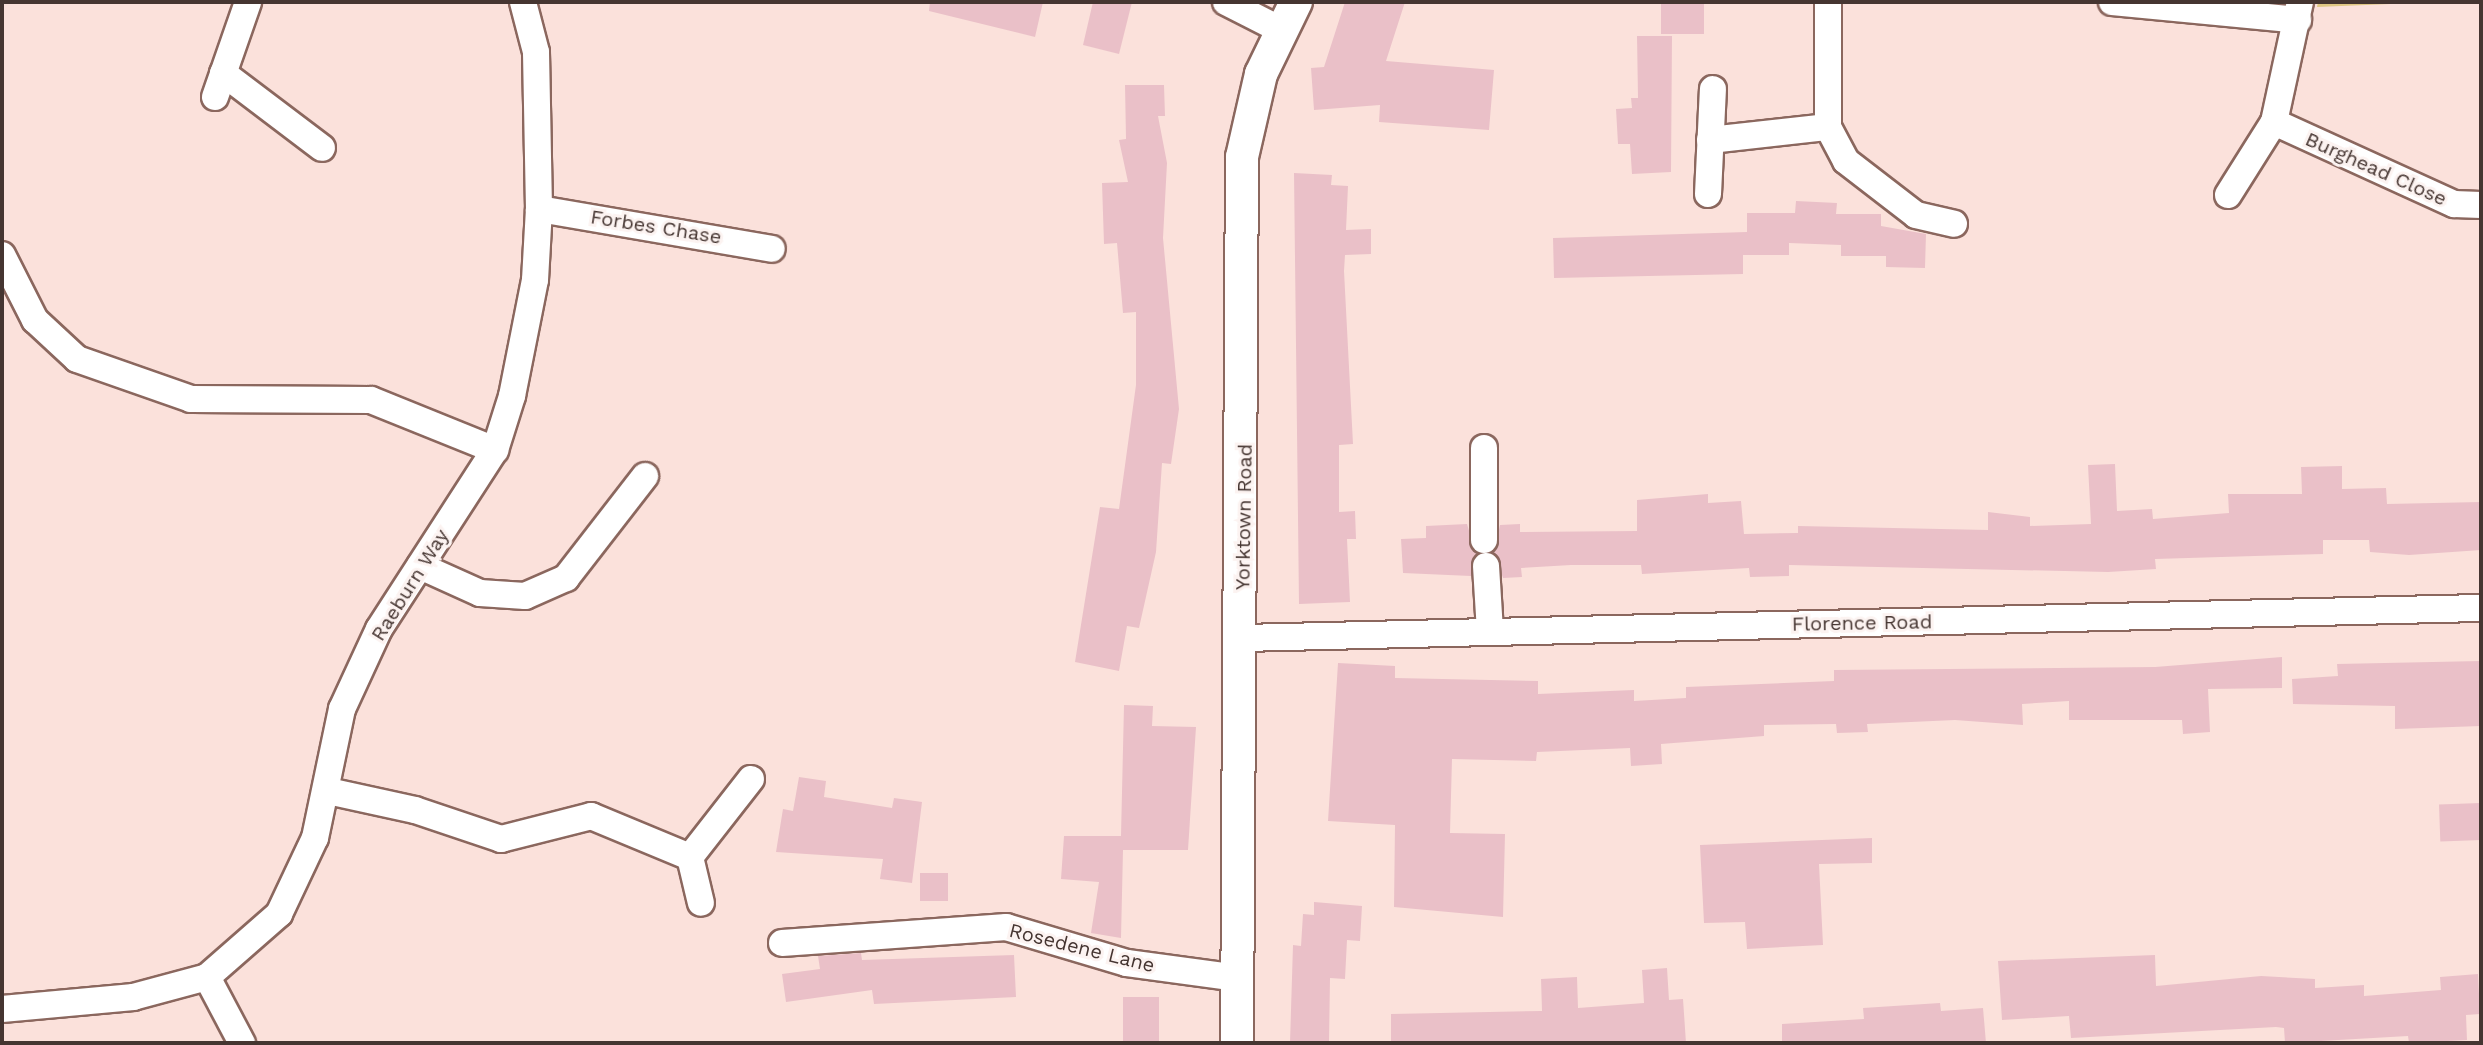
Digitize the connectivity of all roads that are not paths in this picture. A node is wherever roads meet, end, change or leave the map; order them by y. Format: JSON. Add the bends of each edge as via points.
{"nodes":[{"id":1,"x":248,"y":2,"type":"edge"},
{"id":2,"x":523,"y":2,"type":"edge"},
{"id":3,"x":1226,"y":2,"type":"edge"},
{"id":4,"x":1296,"y":2,"type":"edge"},
{"id":5,"x":1828,"y":2,"type":"edge"},
{"id":6,"x":2112,"y":2,"type":"edge"},
{"id":7,"x":2299,"y":11,"type":"edge"},
{"id":8,"x":1279,"y":29,"type":"junction"},
{"id":9,"x":1713,"y":89,"type":"dead end"},
{"id":10,"x":2274,"y":122,"type":"junction"},
{"id":11,"x":1828,"y":127,"type":"junction"},
{"id":12,"x":1710,"y":140,"type":"junction"},
{"id":13,"x":322,"y":148,"type":"dead end"},
{"id":14,"x":1708,"y":194,"type":"dead end"},
{"id":15,"x":2228,"y":195,"type":"dead end"},
{"id":16,"x":2481,"y":205,"type":"edge"},
{"id":17,"x":539,"y":209,"type":"junction"},
{"id":18,"x":1954,"y":224,"type":"dead end"},
{"id":19,"x":772,"y":249,"type":"dead end"},
{"id":20,"x":2,"y":255,"type":"edge"},
{"id":21,"x":8,"y":283,"type":"edge"},
{"id":22,"x":1484,"y":448,"type":"dead end"},
{"id":23,"x":495,"y":450,"type":"junction"},
{"id":24,"x":645,"y":476,"type":"dead end"},
{"id":25,"x":420,"y":566,"type":"junction"},
{"id":26,"x":2481,"y":608,"type":"edge"},
{"id":27,"x":1490,"y":632,"type":"junction"},
{"id":28,"x":1243,"y":638,"type":"junction"},
{"id":29,"x":751,"y":779,"type":"dead end"},
{"id":30,"x":328,"y":791,"type":"junction"},
{"id":31,"x":690,"y":857,"type":"junction"},
{"id":32,"x":701,"y":903,"type":"dead end"},
{"id":33,"x":782,"y":943,"type":"dead end"},
{"id":34,"x":207,"y":977,"type":"junction"},
{"id":35,"x":1238,"y":978,"type":"junction"},
{"id":36,"x":2,"y":1009,"type":"edge"},
{"id":37,"x":242,"y":1043,"type":"edge"},
{"id":38,"x":1237,"y":1043,"type":"edge"}],
"edges":[{"from":1,"to":13,"type":"street","via":[[219,85]]},
{"from":2,"to":17,"type":"street","name":"Raeburn Way","via":[[536,52]]},
{"from":3,"to":8,"type":"street"},
{"from":4,"to":8,"type":"street","name":"Yorktown Road"},
{"from":5,"to":11,"type":"street"},
{"from":6,"to":7,"type":"street"},
{"from":7,"to":10,"type":"street"},
{"from":8,"to":28,"type":"street","name":"Yorktown Road","via":[[1242,157]]},
{"from":9,"to":12,"type":"street"},
{"from":10,"to":15,"type":"street"},
{"from":10,"to":16,"type":"street","name":"Burghead Close","via":[[2454,204]]},
{"from":11,"to":12,"type":"street"},
{"from":11,"to":18,"type":"street","via":[[1846,161],[1882,193],[1916,215]]},
{"from":12,"to":14,"type":"street"},
{"from":17,"to":19,"type":"street","name":"Forbes Chase"},
{"from":17,"to":23,"type":"street","name":"Raeburn Way","via":[[535,280]]},
{"from":20,"to":21,"type":"street"},
{"from":21,"to":23,"type":"street","via":[[35,320],[77,359],[191,399],[371,400]]},
{"from":22,"to":27,"type":"street"},
{"from":23,"to":25,"type":"street","name":"Raeburn Way"},
{"from":24,"to":25,"type":"street","via":[[566,578],[525,596],[480,593]]},
{"from":25,"to":30,"type":"street","name":"Raeburn Way","via":[[342,709]]},
{"from":26,"to":27,"type":"street","name":"Florence Road"},
{"from":27,"to":28,"type":"street","name":"Florence Road"},
{"from":28,"to":35,"type":"street","name":"Yorktown Road"},
{"from":29,"to":31,"type":"street"},
{"from":30,"to":31,"type":"street","via":[[415,810],[501,839],[591,816]]},
{"from":30,"to":34,"type":"street","name":"Raeburn Way","via":[[279,914]]},
{"from":31,"to":32,"type":"street"},
{"from":33,"to":35,"type":"street","name":"Rosedene Lane","via":[[1006,927],[1127,963]]},
{"from":34,"to":36,"type":"street","name":"Raeburn Way","via":[[133,997]]},
{"from":34,"to":37,"type":"street"},
{"from":35,"to":38,"type":"street","name":"Yorktown Road"}]}
